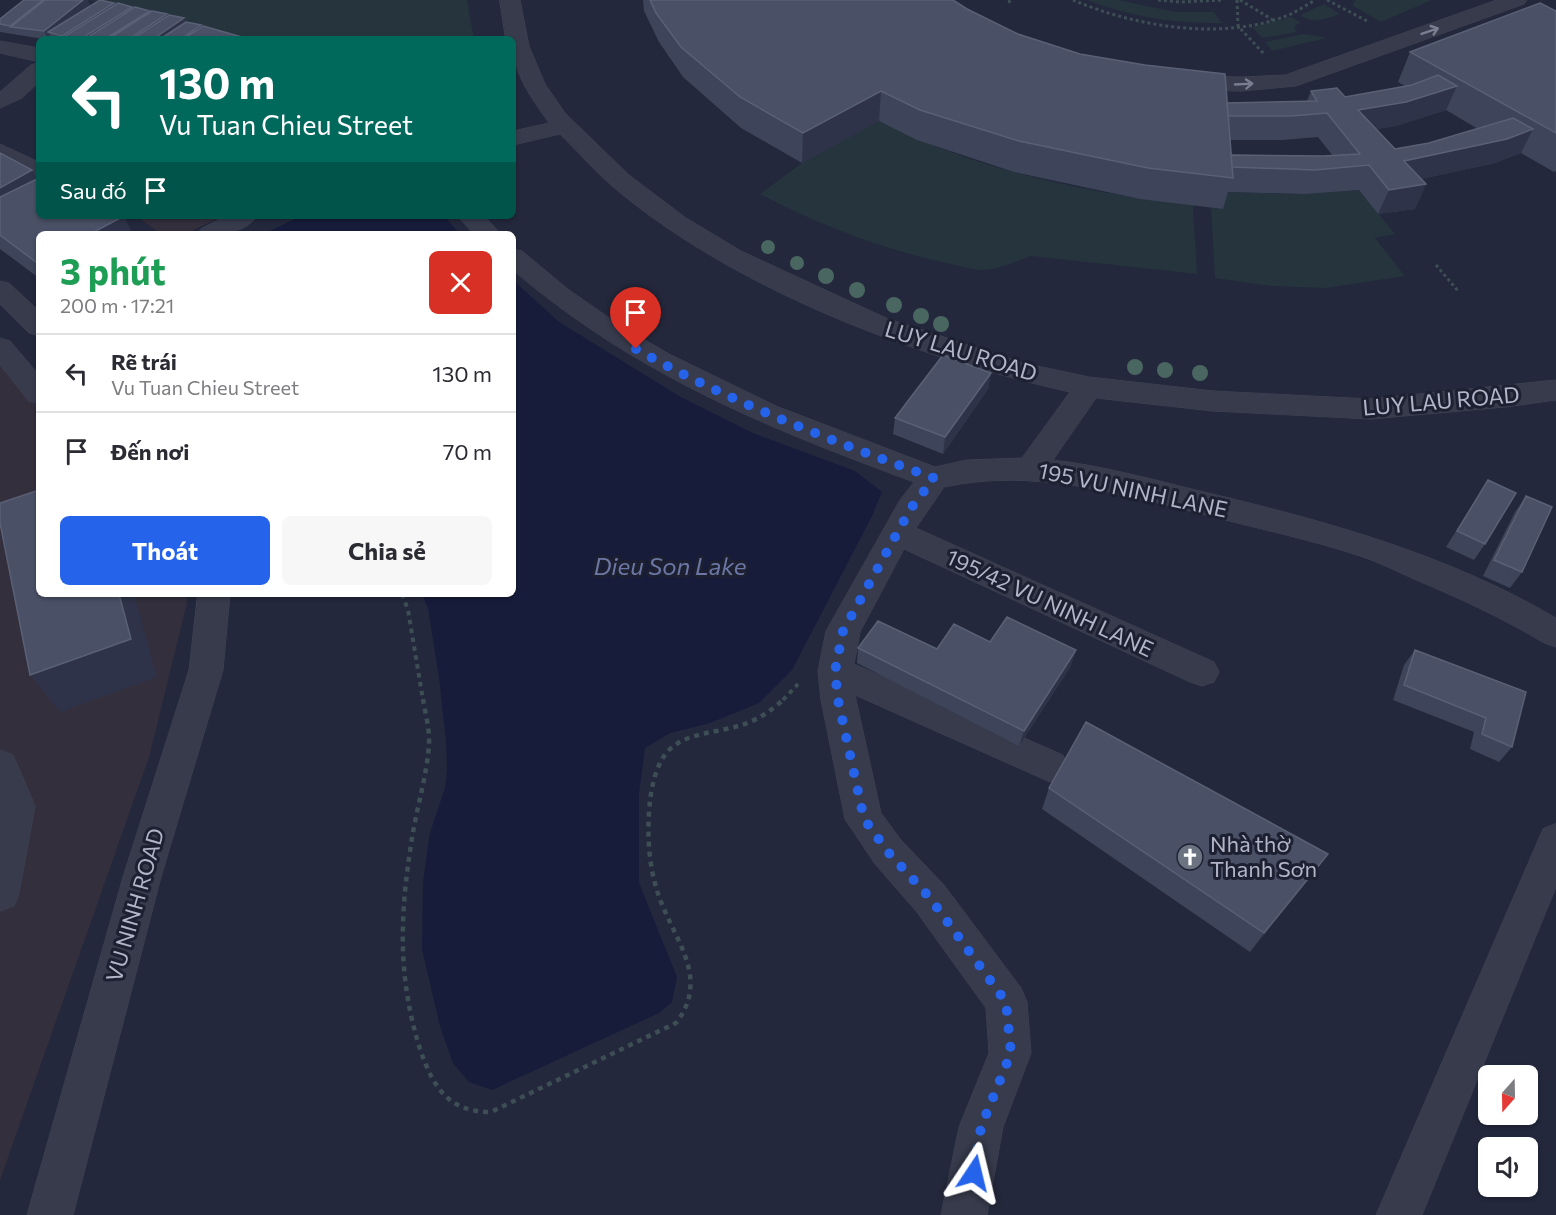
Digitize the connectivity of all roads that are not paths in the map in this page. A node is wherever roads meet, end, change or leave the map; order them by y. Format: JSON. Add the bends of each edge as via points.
{"nodes":[{"id":1,"x":510,"y":0,"type":"edge"},
{"id":2,"x":1517,"y":0,"type":"edge"},
{"id":3,"x":0,"y":47,"type":"edge"},
{"id":4,"x":36,"y":54,"type":"edge"},
{"id":5,"x":36,"y":73,"type":"edge"},
{"id":6,"x":1164,"y":81,"type":"edge"},
{"id":7,"x":0,"y":101,"type":"edge"},
{"id":8,"x":565,"y":126,"type":"junction"},
{"id":9,"x":516,"y":137,"type":"edge"},
{"id":10,"x":0,"y":151,"type":"edge"},
{"id":11,"x":36,"y":169,"type":"edge"},
{"id":12,"x":239,"y":219,"type":"edge"},
{"id":13,"x":473,"y":219,"type":"edge"},
{"id":14,"x":216,"y":231,"type":"edge"},
{"id":15,"x":485,"y":231,"type":"edge"},
{"id":16,"x":516,"y":260,"type":"edge"},
{"id":17,"x":0,"y":289,"type":"edge"},
{"id":18,"x":36,"y":321,"type":"edge"},
{"id":19,"x":3,"y":357,"type":"edge"},
{"id":20,"x":1089,"y":387,"type":"junction"},
{"id":21,"x":1556,"y":390,"type":"edge"},
{"id":22,"x":36,"y":391,"type":"edge"},
{"id":23,"x":1031,"y":468,"type":"junction"},
{"id":24,"x":934,"y":478,"type":"junction"},
{"id":25,"x":898,"y":533,"type":"junction"},
{"id":26,"x":214,"y":597,"type":"edge"},
{"id":27,"x":1556,"y":634,"type":"edge"},
{"id":28,"x":1202,"y":672,"type":"dead end"},
{"id":29,"x":819,"y":674,"type":"junction"},
{"id":30,"x":0,"y":766,"type":"edge"},
{"id":31,"x":1050,"y":766,"type":"dead end"},
{"id":32,"x":1556,"y":841,"type":"edge"},
{"id":33,"x":0,"y":893,"type":"edge"},
{"id":34,"x":50,"y":1215,"type":"edge"},
{"id":35,"x":964,"y":1215,"type":"edge"},
{"id":36,"x":1399,"y":1215,"type":"edge"}],
"edges":[{"from":1,"to":8,"type":"street","name":"LUY LAU ROAD","via":[[518,46],[534,84]]},
{"from":6,"to":2,"type":"street","one_way":true,"via":[[1288,81]]},
{"from":3,"to":4,"type":"street"},
{"from":5,"to":7,"type":"street"},
{"from":8,"to":9,"type":"street"},
{"from":8,"to":20,"type":"street","name":"LUY LAU ROAD","via":[[620,180],[677,223],[732,257],[876,324],[1018,371]]},
{"from":10,"to":11,"type":"street"},
{"from":12,"to":14,"type":"street"},
{"from":13,"to":15,"type":"street"},
{"from":16,"to":24,"type":"street","via":[[585,317],[653,359],[776,417]]},
{"from":17,"to":18,"type":"street"},
{"from":19,"to":22,"type":"street"},
{"from":20,"to":21,"type":"street","name":"LUY LAU ROAD","via":[[1213,401],[1370,409]]},
{"from":20,"to":23,"type":"street"},
{"from":23,"to":24,"type":"street","name":"195 VU NINH LANE","via":[[958,472]]},
{"from":23,"to":27,"type":"street","name":"195 VU NINH LANE","via":[[1131,485],[1369,546],[1495,601]]},
{"from":24,"to":25,"type":"street"},
{"from":25,"to":28,"type":"street","name":"195/42 VU NINH LANE"},
{"from":25,"to":29,"type":"street"},
{"from":26,"to":34,"type":"street","name":"VU NINH ROAD","via":[[206,670],[142,877]]},
{"from":29,"to":31,"type":"street"},
{"from":29,"to":35,"type":"street","via":[[838,700],[864,819],[930,898],[1006,1002],[1011,1053],[981,1127]]},
{"from":30,"to":33,"type":"street","via":[[16,806]]},
{"from":32,"to":36,"type":"street"}]}
